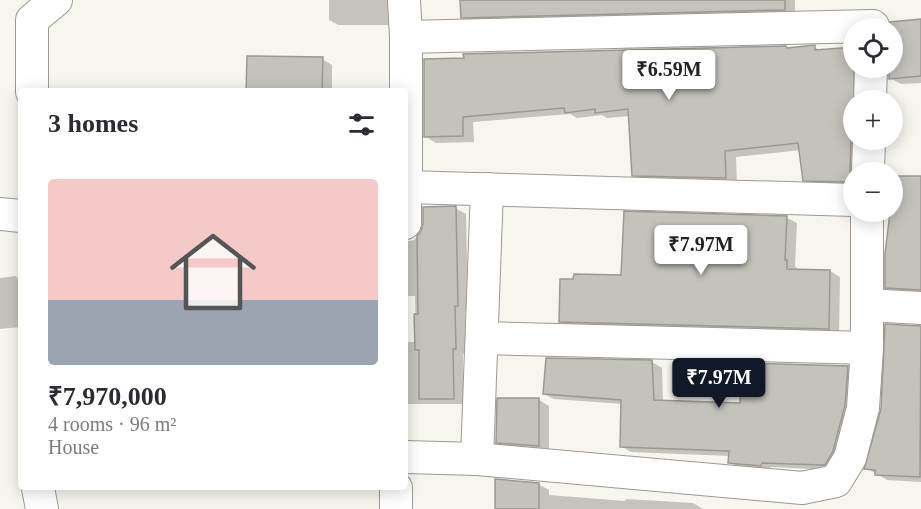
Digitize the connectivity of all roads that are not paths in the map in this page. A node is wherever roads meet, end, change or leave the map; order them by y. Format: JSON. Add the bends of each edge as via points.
{"nodes":[{"id":1,"x":56,"y":0,"type":"edge"},
{"id":2,"x":404,"y":0,"type":"edge"},
{"id":3,"x":843,"y":19,"type":"edge"},
{"id":4,"x":406,"y":37,"type":"junction"},
{"id":5,"x":32,"y":88,"type":"edge"},
{"id":6,"x":406,"y":88,"type":"edge"},
{"id":7,"x":408,"y":187,"type":"edge"},
{"id":8,"x":487,"y":189,"type":"junction"},
{"id":9,"x":843,"y":200,"type":"edge"},
{"id":10,"x":0,"y":214,"type":"edge"},
{"id":11,"x":18,"y":216,"type":"edge"},
{"id":12,"x":867,"y":222,"type":"edge"},
{"id":13,"x":867,"y":305,"type":"junction"},
{"id":14,"x":921,"y":308,"type":"edge"},
{"id":15,"x":482,"y":338,"type":"junction"},
{"id":16,"x":867,"y":348,"type":"junction"},
{"id":17,"x":408,"y":457,"type":"edge"},
{"id":18,"x":477,"y":459,"type":"junction"},
{"id":19,"x":38,"y":490,"type":"edge"},
{"id":20,"x":396,"y":490,"type":"edge"},
{"id":21,"x":42,"y":509,"type":"edge"},
{"id":22,"x":396,"y":509,"type":"edge"}],
"edges":[{"from":1,"to":5,"type":"street","via":[[32,20]]},
{"from":2,"to":4,"type":"street"},
{"from":3,"to":4,"type":"street"},
{"from":4,"to":6,"type":"street"},
{"from":7,"to":8,"type":"street"},
{"from":8,"to":9,"type":"street"},
{"from":8,"to":15,"type":"street"},
{"from":10,"to":11,"type":"street"},
{"from":12,"to":13,"type":"street"},
{"from":13,"to":14,"type":"street"},
{"from":13,"to":16,"type":"street"},
{"from":15,"to":16,"type":"street"},
{"from":15,"to":18,"type":"street"},
{"from":16,"to":18,"type":"street","via":[[863,408],[850,458],[836,481],[802,488]]},
{"from":17,"to":18,"type":"street"},
{"from":19,"to":21,"type":"street"},
{"from":20,"to":22,"type":"street"}]}
